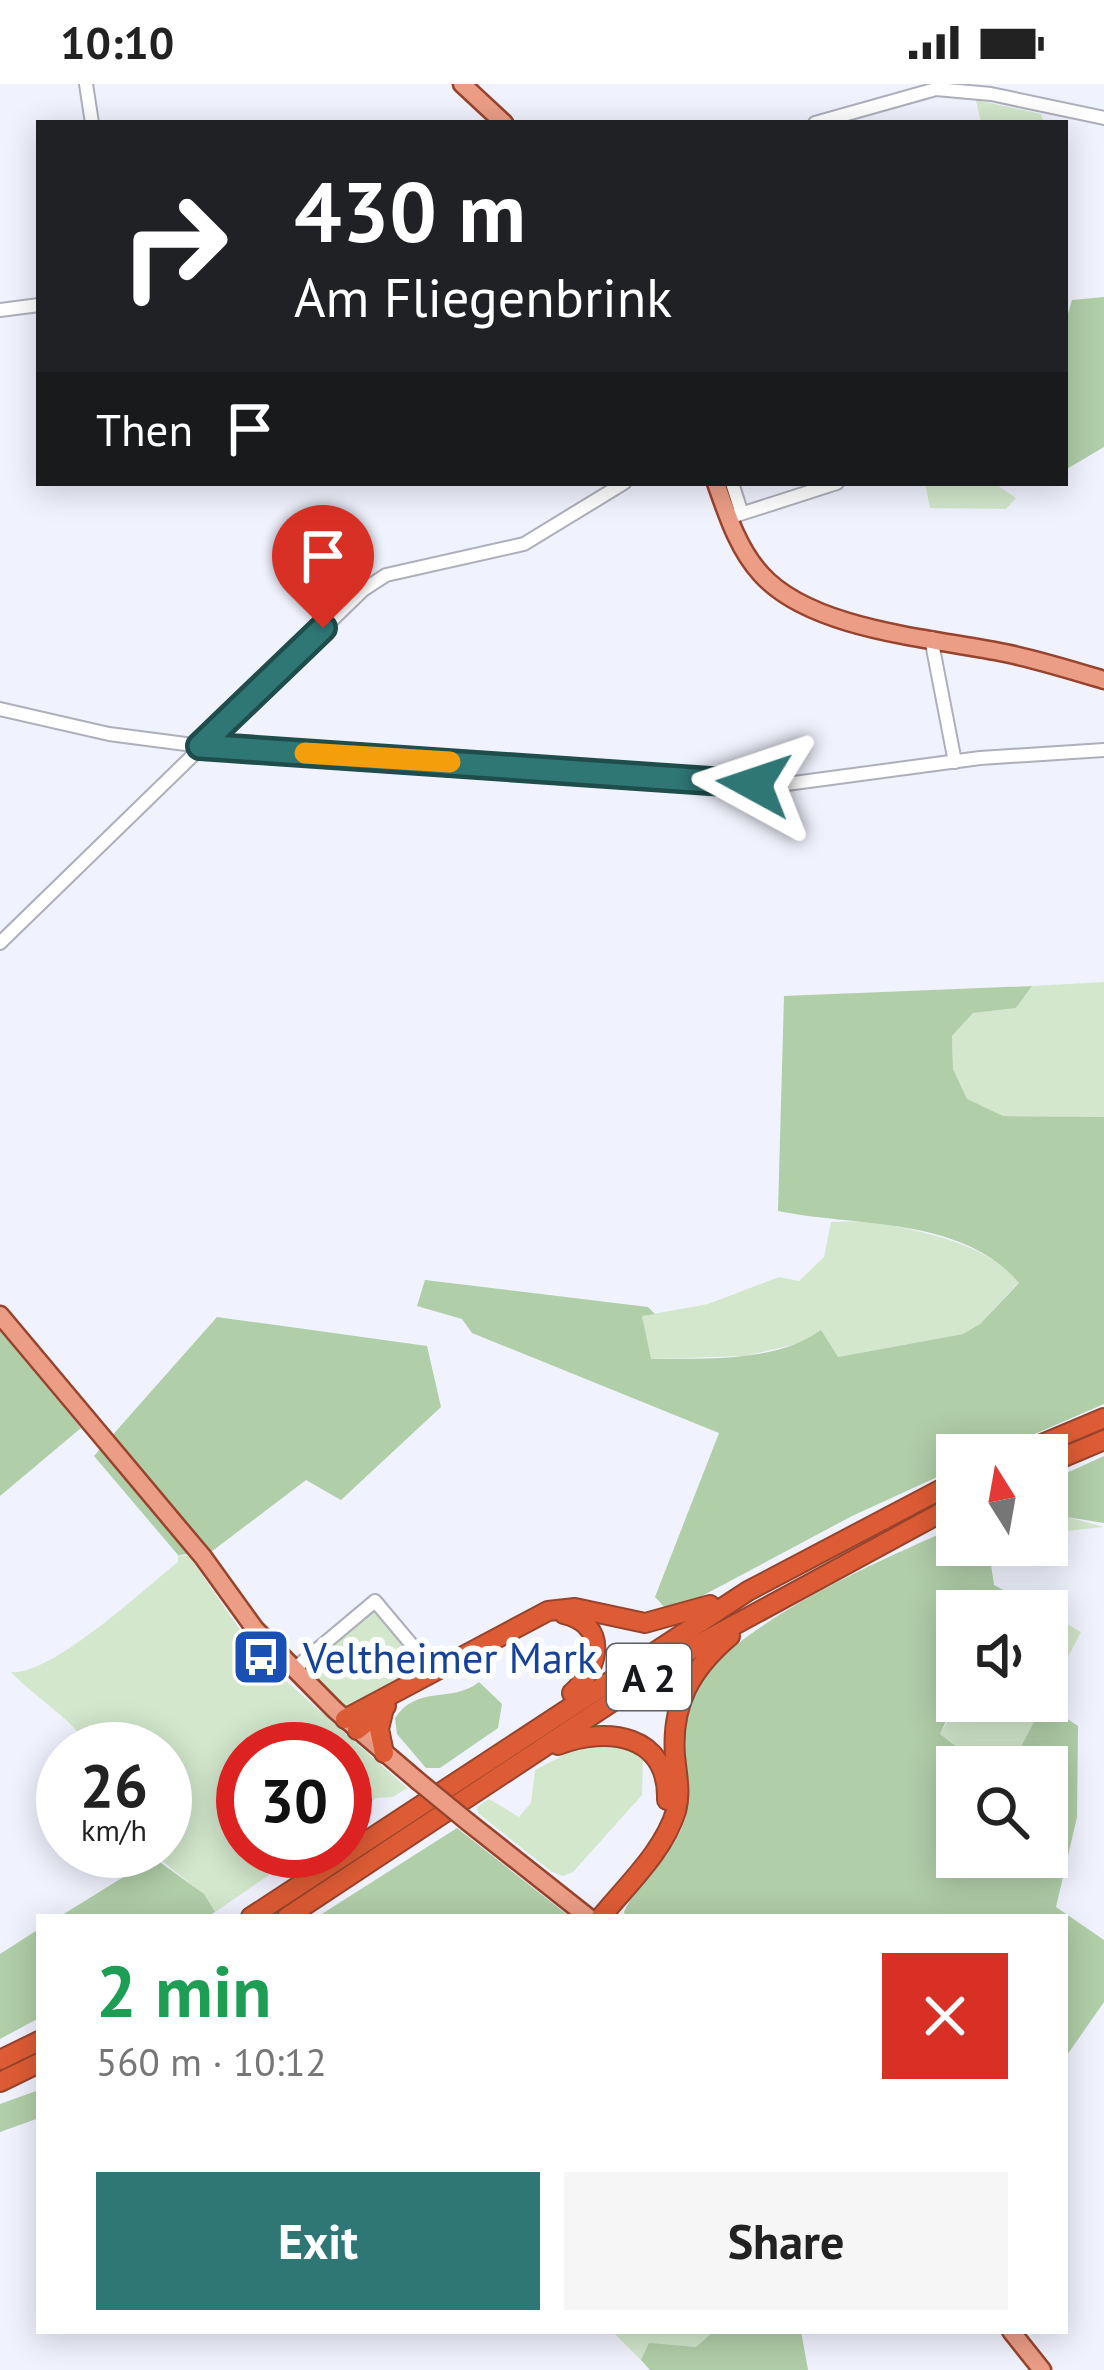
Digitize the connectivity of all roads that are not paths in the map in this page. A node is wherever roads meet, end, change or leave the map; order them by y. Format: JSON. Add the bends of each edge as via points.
{"nodes":[{"id":1,"x":86,"y":84,"type":"edge"},
{"id":2,"x":462,"y":84,"type":"edge"},
{"id":3,"x":992,"y":89,"type":"edge"},
{"id":4,"x":1104,"y":118,"type":"edge"},
{"id":5,"x":92,"y":120,"type":"edge"},
{"id":6,"x":501,"y":120,"type":"edge"},
{"id":7,"x":824,"y":120,"type":"edge"},
{"id":8,"x":36,"y":305,"type":"edge"},
{"id":9,"x":0,"y":310,"type":"edge"},
{"id":10,"x":620,"y":486,"type":"edge"},
{"id":11,"x":718,"y":486,"type":"edge"},
{"id":12,"x":732,"y":486,"type":"edge"},
{"id":13,"x":827,"y":486,"type":"edge"},
{"id":14,"x":735,"y":514,"type":"junction"},
{"id":15,"x":931,"y":638,"type":"junction"},
{"id":16,"x":1104,"y":680,"type":"edge"},
{"id":17,"x":0,"y":709,"type":"edge"},
{"id":18,"x":200,"y":746,"type":"junction"},
{"id":19,"x":1104,"y":750,"type":"edge"},
{"id":20,"x":955,"y":762,"type":"junction"},
{"id":21,"x":0,"y":943,"type":"edge"},
{"id":22,"x":0,"y":1315,"type":"edge"},
{"id":23,"x":1104,"y":1418,"type":"edge"},
{"id":24,"x":1066,"y":1434,"type":"edge"},
{"id":25,"x":1104,"y":1440,"type":"edge"},
{"id":26,"x":1068,"y":1455,"type":"edge"},
{"id":27,"x":936,"y":1492,"type":"edge"},
{"id":28,"x":936,"y":1515,"type":"edge"},
{"id":29,"x":748,"y":1591,"type":"junction"},
{"id":30,"x":770,"y":1603,"type":"junction"},
{"id":31,"x":530,"y":1618,"type":"junction"},
{"id":32,"x":422,"y":1657,"type":"dead end"},
{"id":33,"x":295,"y":1670,"type":"junction"},
{"id":34,"x":402,"y":1693,"type":"junction"},
{"id":35,"x":384,"y":1708,"type":"junction"},
{"id":36,"x":349,"y":1722,"type":"edge"},
{"id":37,"x":354,"y":1722,"type":"edge"},
{"id":38,"x":355,"y":1722,"type":"edge"},
{"id":39,"x":525,"y":1735,"type":"junction"},
{"id":40,"x":372,"y":1742,"type":"edge"},
{"id":41,"x":384,"y":1753,"type":"junction"},
{"id":42,"x":531,"y":1755,"type":"junction"},
{"id":43,"x":619,"y":1895,"type":"junction"},
{"id":44,"x":256,"y":1914,"type":"edge"},
{"id":45,"x":292,"y":1914,"type":"edge"},
{"id":46,"x":584,"y":1914,"type":"edge"},
{"id":47,"x":589,"y":1914,"type":"edge"},
{"id":48,"x":604,"y":1914,"type":"edge"},
{"id":49,"x":618,"y":1914,"type":"edge"},
{"id":50,"x":36,"y":2042,"type":"edge"},
{"id":51,"x":0,"y":2060,"type":"edge"},
{"id":52,"x":36,"y":2064,"type":"edge"},
{"id":53,"x":0,"y":2082,"type":"edge"},
{"id":54,"x":1012,"y":2334,"type":"edge"},
{"id":55,"x":1042,"y":2370,"type":"edge"}],
"edges":[{"from":1,"to":5,"type":"street"},
{"from":2,"to":6,"type":"main road"},
{"from":3,"to":4,"type":"street"},
{"from":3,"to":7,"type":"street","via":[[928,90]]},
{"from":8,"to":9,"type":"street"},
{"from":10,"to":18,"type":"street","via":[[524,544],[386,575]]},
{"from":11,"to":14,"type":"main road"},
{"from":12,"to":14,"type":"street"},
{"from":13,"to":14,"type":"street"},
{"from":14,"to":15,"type":"main road","via":[[762,576],[793,598],[855,624]]},
{"from":15,"to":16,"type":"main road"},
{"from":15,"to":20,"type":"street"},
{"from":17,"to":18,"type":"street"},
{"from":18,"to":20,"type":"street","via":[[779,785]]},
{"from":18,"to":21,"type":"street"},
{"from":19,"to":20,"type":"street"},
{"from":22,"to":33,"type":"main road"},
{"from":23,"to":24,"type":"highway"},
{"from":25,"to":26,"type":"highway"},
{"from":27,"to":29,"type":"highway","number":"A 2"},
{"from":28,"to":30,"type":"highway","number":"A 2"},
{"from":29,"to":31,"type":"highway","via":[[645,1623],[575,1607]]},
{"from":29,"to":39,"type":"highway","number":"A 2"},
{"from":30,"to":42,"type":"highway","number":"A 2"},
{"from":30,"to":43,"type":"highway","via":[[688,1681],[675,1718],[675,1815]]},
{"from":31,"to":34,"type":"highway"},
{"from":31,"to":39,"type":"highway","via":[[576,1616],[597,1645],[584,1682]]},
{"from":32,"to":33,"type":"street","via":[[376,1601]]},
{"from":33,"to":36,"type":"main road"},
{"from":34,"to":35,"type":"highway"},
{"from":34,"to":37,"type":"highway"},
{"from":35,"to":38,"type":"highway"},
{"from":35,"to":41,"type":"highway"},
{"from":39,"to":44,"type":"highway","number":"A 2"},
{"from":40,"to":41,"type":"main road"},
{"from":41,"to":46,"type":"main road","bridge":true},
{"from":42,"to":45,"type":"highway","number":"A 2"},
{"from":42,"to":47,"type":"highway","via":[[574,1738],[621,1734],[648,1750],[667,1782],[666,1808],[650,1843]]},
{"from":43,"to":48,"type":"highway"},
{"from":43,"to":49,"type":"highway"},
{"from":50,"to":51,"type":"highway"},
{"from":52,"to":53,"type":"highway"},
{"from":54,"to":55,"type":"main road"}]}
